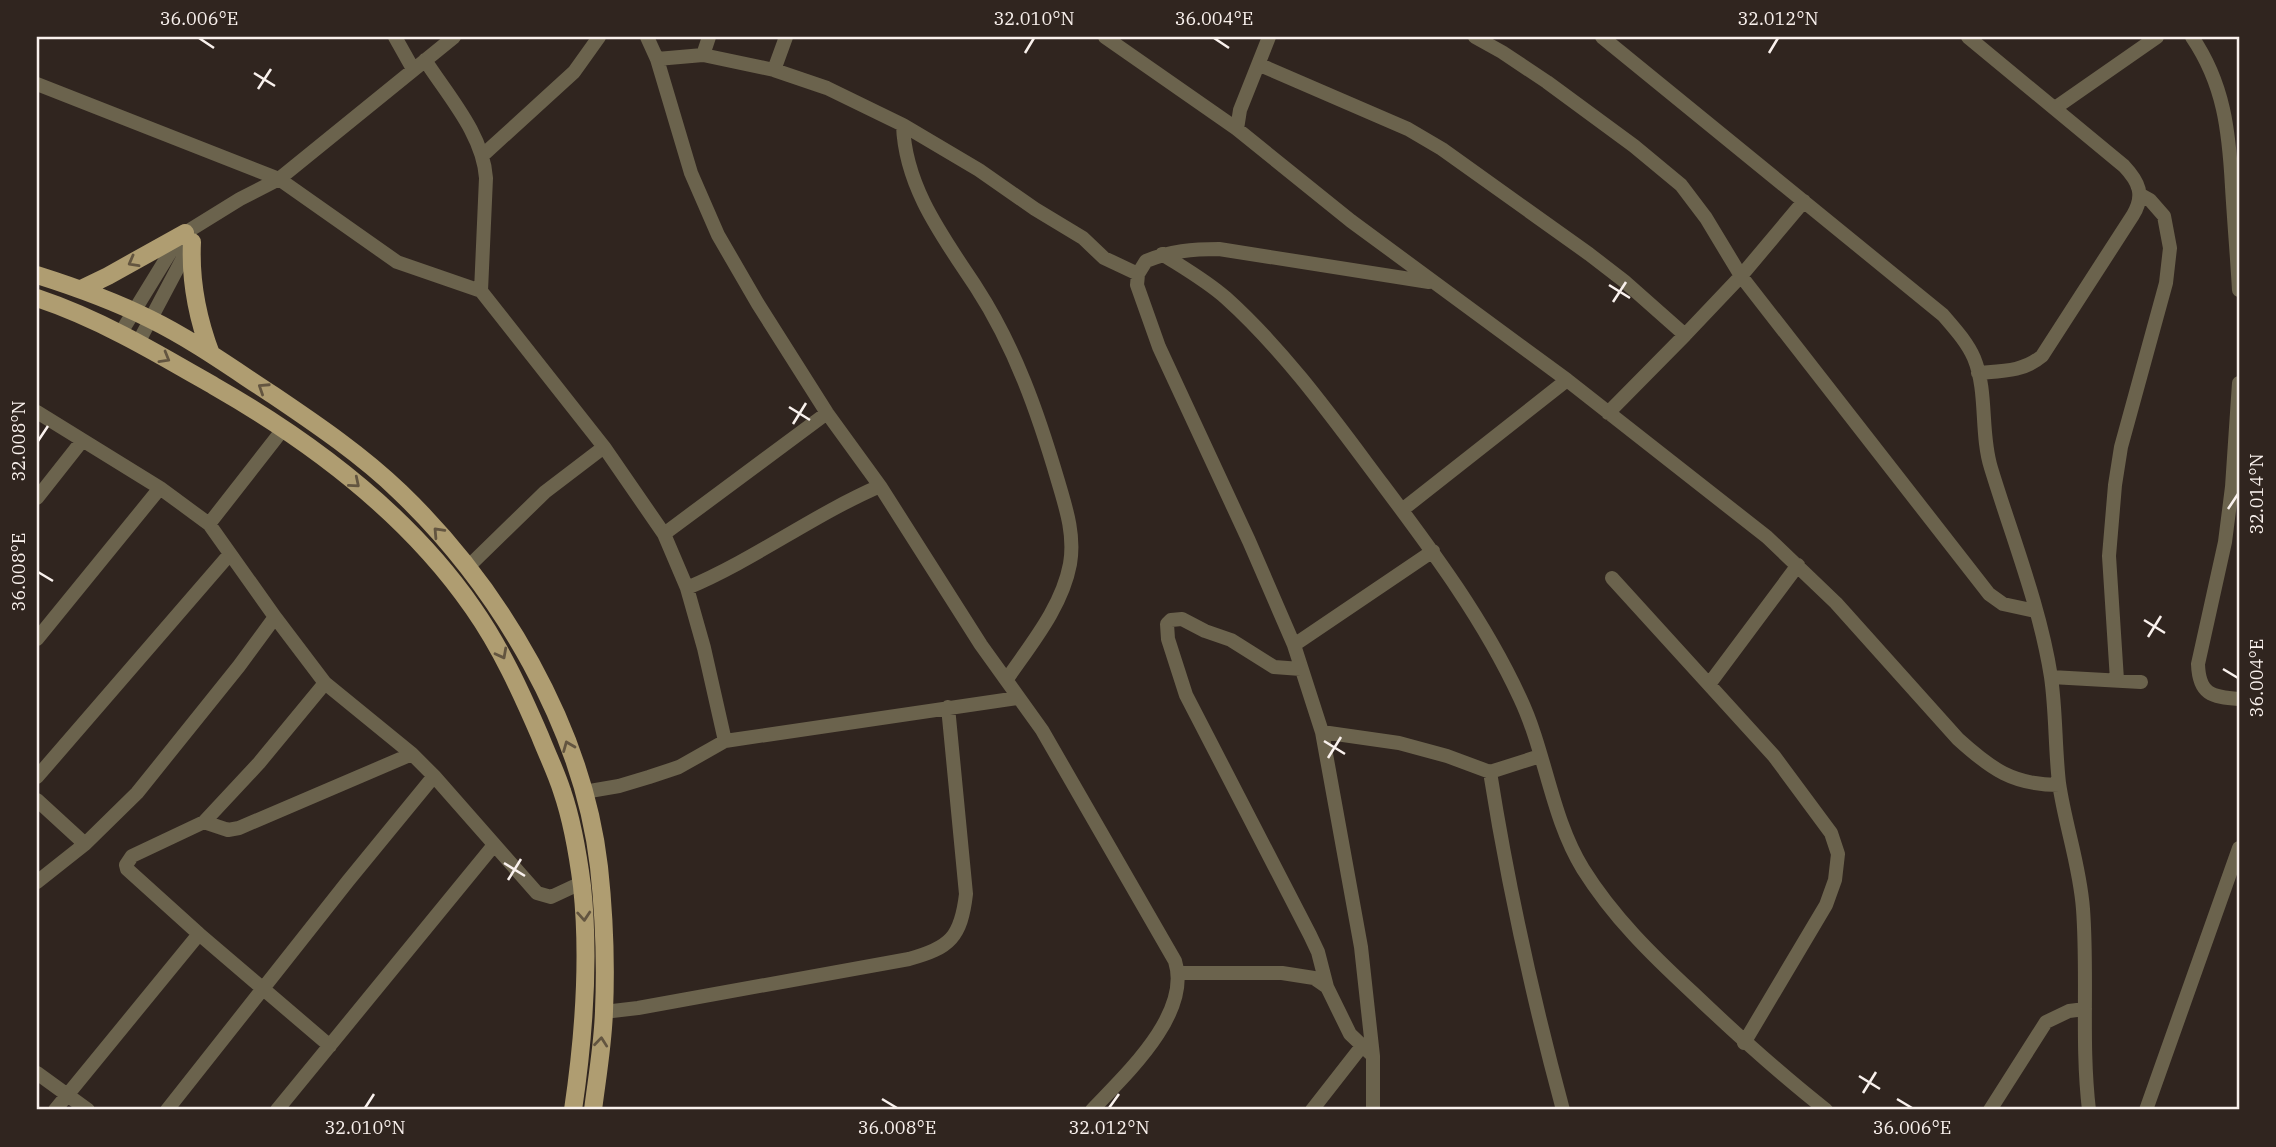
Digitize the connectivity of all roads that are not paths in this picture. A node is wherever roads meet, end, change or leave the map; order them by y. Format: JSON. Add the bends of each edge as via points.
{"nodes":[{"id":1,"x":395,"y":37,"type":"edge"},
{"id":2,"x":599,"y":37,"type":"edge"},
{"id":3,"x":647,"y":37,"type":"edge"},
{"id":4,"x":709,"y":37,"type":"edge"},
{"id":5,"x":786,"y":37,"type":"edge"},
{"id":6,"x":1269,"y":37,"type":"edge"},
{"id":7,"x":1475,"y":37,"type":"edge"},
{"id":8,"x":1602,"y":37,"type":"edge"},
{"id":9,"x":1968,"y":37,"type":"edge"},
{"id":10,"x":2157,"y":37,"type":"edge"},
{"id":11,"x":2192,"y":37,"type":"edge"},
{"id":12,"x":1110,"y":38,"type":"edge"},
{"id":13,"x":449,"y":39,"type":"edge"},
{"id":14,"x":703,"y":55,"type":"junction"},
{"id":15,"x":657,"y":59,"type":"junction"},
{"id":16,"x":419,"y":64,"type":"junction"},
{"id":17,"x":1260,"y":65,"type":"junction"},
{"id":18,"x":774,"y":70,"type":"junction"},
{"id":19,"x":37,"y":84,"type":"edge"},
{"id":20,"x":2055,"y":108,"type":"junction"},
{"id":21,"x":903,"y":125,"type":"junction"},
{"id":22,"x":1237,"y":129,"type":"junction"},
{"id":23,"x":483,"y":155,"type":"junction"},
{"id":24,"x":279,"y":179,"type":"junction"},
{"id":25,"x":2141,"y":195,"type":"junction"},
{"id":26,"x":1804,"y":201,"type":"junction"},
{"id":27,"x":191,"y":234,"type":"junction"},
{"id":28,"x":1163,"y":254,"type":"junction"},
{"id":29,"x":37,"y":275,"type":"edge"},
{"id":30,"x":1138,"y":275,"type":"junction"},
{"id":31,"x":1741,"y":276,"type":"junction"},
{"id":32,"x":1431,"y":282,"type":"junction"},
{"id":33,"x":81,"y":289,"type":"junction"},
{"id":34,"x":2239,"y":289,"type":"edge"},
{"id":35,"x":481,"y":291,"type":"junction"},
{"id":36,"x":37,"y":298,"type":"edge"},
{"id":37,"x":141,"y":315,"type":"junction"},
{"id":38,"x":120,"y":334,"type":"junction"},
{"id":39,"x":1685,"y":335,"type":"junction"},
{"id":40,"x":138,"y":343,"type":"junction"},
{"id":41,"x":211,"y":354,"type":"junction"},
{"id":42,"x":1978,"y":373,"type":"junction"},
{"id":43,"x":1567,"y":380,"type":"junction"},
{"id":44,"x":2239,"y":383,"type":"edge"},
{"id":45,"x":37,"y":412,"type":"edge"},
{"id":46,"x":1608,"y":412,"type":"junction"},
{"id":47,"x":827,"y":413,"type":"junction"},
{"id":48,"x":284,"y":428,"type":"junction"},
{"id":49,"x":82,"y":441,"type":"junction"},
{"id":50,"x":604,"y":447,"type":"junction"},
{"id":51,"x":880,"y":486,"type":"junction"},
{"id":52,"x":160,"y":488,"type":"junction"},
{"id":53,"x":37,"y":498,"type":"edge"},
{"id":54,"x":1402,"y":510,"type":"junction"},
{"id":55,"x":209,"y":524,"type":"junction"},
{"id":56,"x":664,"y":534,"type":"junction"},
{"id":57,"x":1433,"y":551,"type":"junction"},
{"id":58,"x":229,"y":555,"type":"junction"},
{"id":59,"x":1798,"y":565,"type":"junction"},
{"id":60,"x":469,"y":566,"type":"junction"},
{"id":61,"x":1612,"y":578,"type":"dead end"},
{"id":62,"x":687,"y":588,"type":"junction"},
{"id":63,"x":2035,"y":611,"type":"junction"},
{"id":64,"x":275,"y":617,"type":"junction"},
{"id":65,"x":37,"y":639,"type":"edge"},
{"id":66,"x":1294,"y":645,"type":"junction"},
{"id":67,"x":1301,"y":669,"type":"junction"},
{"id":68,"x":2051,"y":677,"type":"junction"},
{"id":69,"x":1006,"y":679,"type":"junction"},
{"id":70,"x":2117,"y":680,"type":"junction"},
{"id":71,"x":2141,"y":682,"type":"dead end"},
{"id":72,"x":325,"y":683,"type":"junction"},
{"id":73,"x":1710,"y":683,"type":"junction"},
{"id":74,"x":1018,"y":698,"type":"junction"},
{"id":75,"x":2239,"y":699,"type":"edge"},
{"id":76,"x":948,"y":708,"type":"junction"},
{"id":77,"x":1322,"y":732,"type":"junction"},
{"id":78,"x":725,"y":741,"type":"junction"},
{"id":79,"x":412,"y":754,"type":"junction"},
{"id":80,"x":1540,"y":755,"type":"junction"},
{"id":81,"x":1490,"y":772,"type":"junction"},
{"id":82,"x":434,"y":776,"type":"junction"},
{"id":83,"x":37,"y":778,"type":"edge"},
{"id":84,"x":2059,"y":785,"type":"junction"},
{"id":85,"x":584,"y":792,"type":"junction"},
{"id":86,"x":37,"y":800,"type":"edge"},
{"id":87,"x":204,"y":822,"type":"junction"},
{"id":88,"x":85,"y":844,"type":"junction"},
{"id":89,"x":494,"y":845,"type":"junction"},
{"id":90,"x":2239,"y":848,"type":"edge"},
{"id":91,"x":37,"y":882,"type":"edge"},
{"id":92,"x":582,"y":883,"type":"junction"},
{"id":93,"x":199,"y":934,"type":"junction"},
{"id":94,"x":1179,"y":973,"type":"junction"},
{"id":95,"x":1327,"y":987,"type":"junction"},
{"id":96,"x":264,"y":989,"type":"junction"},
{"id":97,"x":2085,"y":1009,"type":"junction"},
{"id":98,"x":604,"y":1012,"type":"junction"},
{"id":99,"x":1744,"y":1043,"type":"junction"},
{"id":100,"x":330,"y":1046,"type":"junction"},
{"id":101,"x":1367,"y":1051,"type":"junction"},
{"id":102,"x":37,"y":1073,"type":"edge"},
{"id":103,"x":68,"y":1095,"type":"junction"},
{"id":104,"x":55,"y":1110,"type":"edge"},
{"id":105,"x":88,"y":1110,"type":"edge"},
{"id":106,"x":167,"y":1110,"type":"edge"},
{"id":107,"x":277,"y":1110,"type":"edge"},
{"id":108,"x":572,"y":1110,"type":"edge"},
{"id":109,"x":593,"y":1110,"type":"edge"},
{"id":110,"x":1092,"y":1110,"type":"edge"},
{"id":111,"x":1312,"y":1110,"type":"edge"},
{"id":112,"x":1373,"y":1110,"type":"edge"},
{"id":113,"x":1563,"y":1110,"type":"edge"},
{"id":114,"x":1826,"y":1110,"type":"edge"},
{"id":115,"x":1990,"y":1110,"type":"edge"},
{"id":116,"x":2089,"y":1110,"type":"edge"},
{"id":117,"x":2146,"y":1110,"type":"edge"}],
"edges":[{"from":1,"to":16,"type":"street"},
{"from":2,"to":23,"type":"street","via":[[574,72]]},
{"from":3,"to":15,"type":"street"},
{"from":4,"to":14,"type":"street"},
{"from":5,"to":18,"type":"street"},
{"from":6,"to":17,"type":"street"},
{"from":7,"to":31,"type":"street","via":[[1546,82],[1665,170],[1696,204]]},
{"from":8,"to":26,"type":"street"},
{"from":9,"to":20,"type":"street"},
{"from":10,"to":20,"type":"street"},
{"from":11,"to":34,"type":"street","via":[[2211,70],[2228,128]]},
{"from":12,"to":22,"type":"street"},
{"from":13,"to":16,"type":"street"},
{"from":14,"to":15,"type":"street"},
{"from":14,"to":18,"type":"street"},
{"from":15,"to":47,"type":"street","via":[[691,173],[719,235]]},
{"from":16,"to":23,"type":"street","via":[[479,143]]},
{"from":16,"to":24,"type":"street"},
{"from":17,"to":22,"type":"street","via":[[1240,110]]},
{"from":17,"to":39,"type":"street","via":[[1442,149],[1589,254]]},
{"from":18,"to":21,"type":"street"},
{"from":19,"to":24,"type":"street"},
{"from":20,"to":25,"type":"street","via":[[2135,177]]},
{"from":21,"to":30,"type":"street","via":[[1083,238],[1104,258]]},
{"from":21,"to":69,"type":"street","via":[[909,167],[925,206],[1012,349],[1040,419],[1069,515],[1070,564],[1061,592]]},
{"from":22,"to":32,"type":"street"},
{"from":23,"to":35,"type":"street"},
{"from":24,"to":27,"type":"street","via":[[240,199]]},
{"from":24,"to":35,"type":"street","via":[[397,262]]},
{"from":25,"to":42,"type":"street","via":[[2133,215],[2042,356],[2031,366]]},
{"from":25,"to":70,"type":"street","via":[[2164,216],[2169,248],[2166,283],[2115,485],[2109,556]]},
{"from":26,"to":31,"type":"street"},
{"from":26,"to":42,"type":"street","via":[[1943,315],[1963,338]]},
{"from":27,"to":33,"type":"main road","one_way":true},
{"from":27,"to":37,"type":"street"},
{"from":27,"to":41,"type":"main road","via":[[193,293]]},
{"from":28,"to":30,"type":"street","via":[[1146,261]]},
{"from":28,"to":32,"type":"street","via":[[1194,249],[1248,252]]},
{"from":28,"to":54,"type":"street","via":[[1208,284],[1248,319],[1339,426]]},
{"from":29,"to":33,"type":"main road"},
{"from":30,"to":66,"type":"street","via":[[1137,285],[1159,347]]},
{"from":31,"to":39,"type":"street"},
{"from":31,"to":63,"type":"street","via":[[1989,594],[2003,604]]},
{"from":32,"to":43,"type":"street"},
{"from":33,"to":37,"type":"main road"},
{"from":35,"to":50,"type":"street"},
{"from":36,"to":38,"type":"main road"},
{"from":37,"to":38,"type":"street"},
{"from":37,"to":40,"type":"street"},
{"from":37,"to":41,"type":"main road"},
{"from":38,"to":40,"type":"main road"},
{"from":39,"to":46,"type":"street"},
{"from":40,"to":48,"type":"main road","one_way":true},
{"from":60,"to":41,"type":"main road","one_way":true,"via":[[400,492],[315,423]]},
{"from":42,"to":63,"type":"street","via":[[1990,467]]},
{"from":43,"to":46,"type":"street"},
{"from":43,"to":54,"type":"street"},
{"from":44,"to":75,"type":"street","via":[[2225,542],[2198,664],[2203,689]]},
{"from":45,"to":49,"type":"street"},
{"from":46,"to":59,"type":"street"},
{"from":47,"to":51,"type":"street"},
{"from":47,"to":56,"type":"street"},
{"from":48,"to":55,"type":"street"},
{"from":48,"to":92,"type":"main road","one_way":true,"via":[[373,498],[444,570],[473,607],[521,691],[562,791]]},
{"from":49,"to":52,"type":"street"},
{"from":49,"to":53,"type":"street"},
{"from":50,"to":56,"type":"street"},
{"from":50,"to":60,"type":"street","via":[[545,492]]},
{"from":51,"to":62,"type":"street","via":[[718,576]]},
{"from":51,"to":69,"type":"street"},
{"from":52,"to":55,"type":"street"},
{"from":52,"to":65,"type":"street"},
{"from":54,"to":57,"type":"street"},
{"from":55,"to":58,"type":"street"},
{"from":56,"to":62,"type":"street"},
{"from":57,"to":66,"type":"street"},
{"from":57,"to":80,"type":"street","via":[[1502,660]]},
{"from":58,"to":64,"type":"street"},
{"from":58,"to":83,"type":"street"},
{"from":59,"to":73,"type":"street"},
{"from":59,"to":84,"type":"street","via":[[1978,756],[2001,774],[2036,785]]},
{"from":85,"to":60,"type":"main road","one_way":true,"via":[[557,720],[517,636]]},
{"from":61,"to":73,"type":"street"},
{"from":62,"to":78,"type":"street"},
{"from":63,"to":68,"type":"street"},
{"from":64,"to":72,"type":"street"},
{"from":64,"to":88,"type":"street","via":[[137,793]]},
{"from":66,"to":67,"type":"street"},
{"from":67,"to":77,"type":"street"},
{"from":67,"to":95,"type":"street","via":[[1265,663],[1242,646],[1182,619],[1167,624],[1186,695],[1310,935]]},
{"from":68,"to":70,"type":"street"},
{"from":68,"to":84,"type":"street"},
{"from":69,"to":74,"type":"street"},
{"from":70,"to":71,"type":"street"},
{"from":72,"to":79,"type":"street"},
{"from":72,"to":87,"type":"street"},
{"from":73,"to":99,"type":"street","via":[[1814,807],[1838,854],[1835,880],[1825,905]]},
{"from":74,"to":76,"type":"street"},
{"from":74,"to":94,"type":"street","via":[[1042,730]]},
{"from":76,"to":78,"type":"street"},
{"from":76,"to":98,"type":"street","via":[[966,894],[963,917],[946,946],[909,960]]},
{"from":77,"to":81,"type":"street","via":[[1399,743]]},
{"from":77,"to":101,"type":"street","via":[[1361,947]]},
{"from":78,"to":85,"type":"street","via":[[649,777]]},
{"from":79,"to":82,"type":"street"},
{"from":79,"to":87,"type":"street","via":[[239,828],[228,830]]},
{"from":80,"to":81,"type":"street"},
{"from":80,"to":99,"type":"street","via":[[1560,818],[1581,865],[1605,902]]},
{"from":81,"to":113,"type":"street","via":[[1531,982]]},
{"from":82,"to":89,"type":"street"},
{"from":82,"to":96,"type":"street"},
{"from":84,"to":97,"type":"street","via":[[2081,883]]},
{"from":85,"to":98,"type":"main road","via":[[599,867]]},
{"from":86,"to":88,"type":"street"},
{"from":87,"to":93,"type":"street","via":[[132,856],[126,865]]},
{"from":88,"to":91,"type":"street"},
{"from":89,"to":92,"type":"street","via":[[530,886],[545,896]]},
{"from":89,"to":100,"type":"street"},
{"from":90,"to":117,"type":"street"},
{"from":92,"to":108,"type":"main road","one_way":true,"via":[[586,978]]},
{"from":93,"to":96,"type":"street"},
{"from":93,"to":103,"type":"street"},
{"from":94,"to":95,"type":"street","via":[[1299,974]]},
{"from":94,"to":110,"type":"street","via":[[1178,991],[1159,1030]]},
{"from":95,"to":101,"type":"street","via":[[1346,1028]]},
{"from":96,"to":100,"type":"street"},
{"from":96,"to":106,"type":"street"},
{"from":97,"to":115,"type":"street","via":[[2046,1022]]},
{"from":97,"to":116,"type":"street"},
{"from":109,"to":98,"type":"main road","one_way":true},
{"from":99,"to":114,"type":"street"},
{"from":100,"to":107,"type":"street"},
{"from":101,"to":111,"type":"street"},
{"from":101,"to":112,"type":"street"},
{"from":102,"to":103,"type":"street"},
{"from":103,"to":104,"type":"street"},
{"from":103,"to":105,"type":"street"}]}
